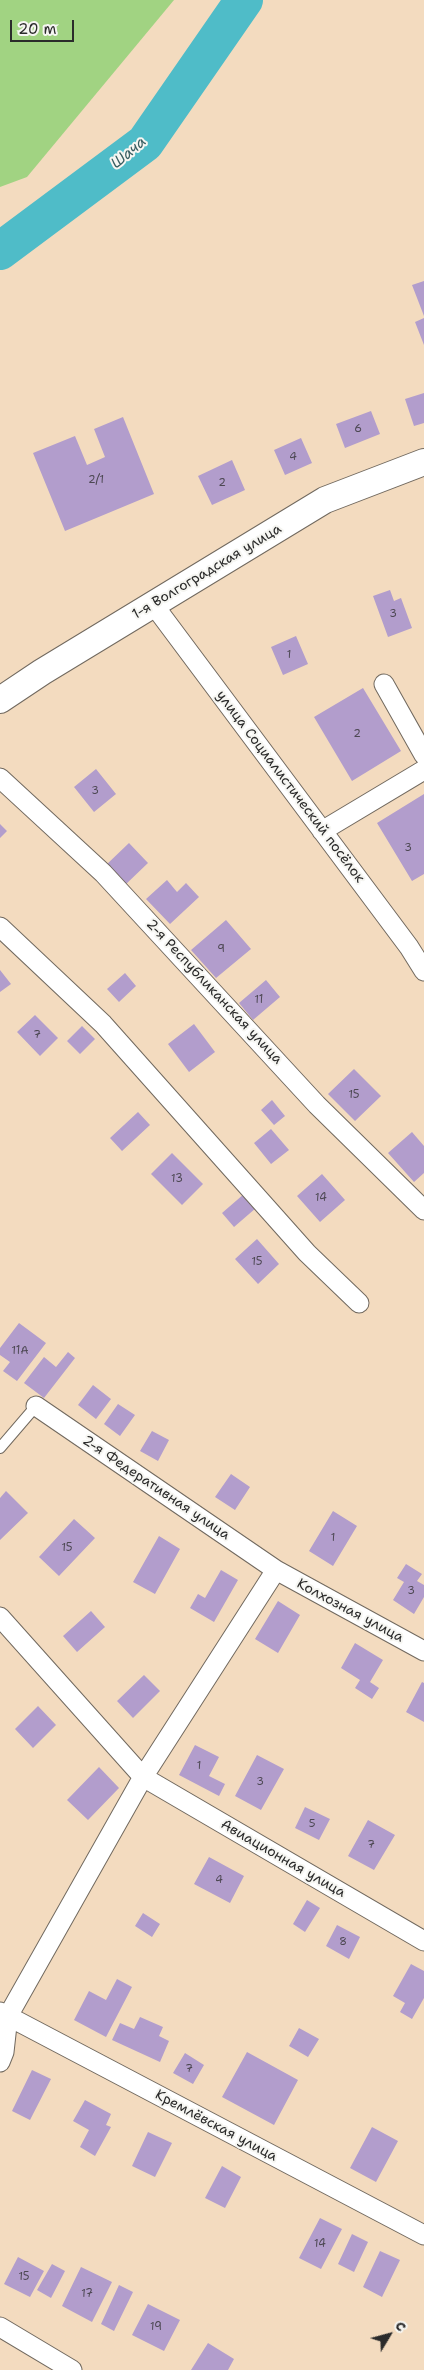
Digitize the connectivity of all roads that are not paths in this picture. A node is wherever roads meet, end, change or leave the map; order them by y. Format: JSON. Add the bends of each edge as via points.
{"nodes":[{"id":1,"x":424,"y":462,"type":"edge"},
{"id":2,"x":153,"y":604,"type":"junction"},
{"id":3,"x":384,"y":684,"type":"dead end"},
{"id":4,"x":0,"y":700,"type":"edge"},
{"id":5,"x":424,"y":755,"type":"edge"},
{"id":6,"x":424,"y":770,"type":"edge"},
{"id":7,"x":0,"y":778,"type":"edge"},
{"id":8,"x":322,"y":831,"type":"junction"},
{"id":9,"x":0,"y":927,"type":"edge"},
{"id":10,"x":424,"y":971,"type":"edge"},
{"id":11,"x":424,"y":1210,"type":"edge"},
{"id":12,"x":359,"y":1303,"type":"dead end"},
{"id":13,"x":36,"y":1406,"type":"joint"},
{"id":14,"x":0,"y":1448,"type":"edge"},
{"id":15,"x":276,"y":1570,"type":"junction"},
{"id":16,"x":0,"y":1617,"type":"edge"},
{"id":17,"x":424,"y":1651,"type":"edge"},
{"id":18,"x":142,"y":1777,"type":"junction"},
{"id":19,"x":424,"y":1941,"type":"edge"},
{"id":20,"x":4,"y":2014,"type":"edge"},
{"id":21,"x":0,"y":2062,"type":"edge"},
{"id":22,"x":424,"y":2235,"type":"edge"},
{"id":23,"x":0,"y":2327,"type":"edge"},
{"id":24,"x":72,"y":2370,"type":"edge"}],
"edges":[{"from":1,"to":2,"type":"street","name":"1-я Волгоградская улица","via":[[325,500]]},
{"from":2,"to":4,"type":"street","name":"1-я Волгоградская улица"},
{"from":2,"to":8,"type":"street","name":"улица Социалистический посёлок"},
{"from":3,"to":5,"type":"street"},
{"from":6,"to":8,"type":"street"},
{"from":7,"to":11,"type":"street","name":"2-я Республиканская улица","via":[[103,873],[317,1105]]},
{"from":8,"to":10,"type":"street","name":"улица Социалистический посёлок"},
{"from":9,"to":12,"type":"street","via":[[103,1024],[307,1253]]},
{"from":13,"to":14,"type":"lane"},
{"from":13,"to":15,"type":"street","name":"2-я Федеративная улица"},
{"from":15,"to":17,"type":"street","name":"Колхозная улица"},
{"from":15,"to":18,"type":"street"},
{"from":16,"to":18,"type":"street"},
{"from":18,"to":19,"type":"street","name":"Авиационная улица"},
{"from":18,"to":20,"type":"street"},
{"from":20,"to":21,"type":"street","via":[[4,2052]]},
{"from":20,"to":22,"type":"street","name":"Кремлёвская улица"},
{"from":23,"to":24,"type":"street"}]}
